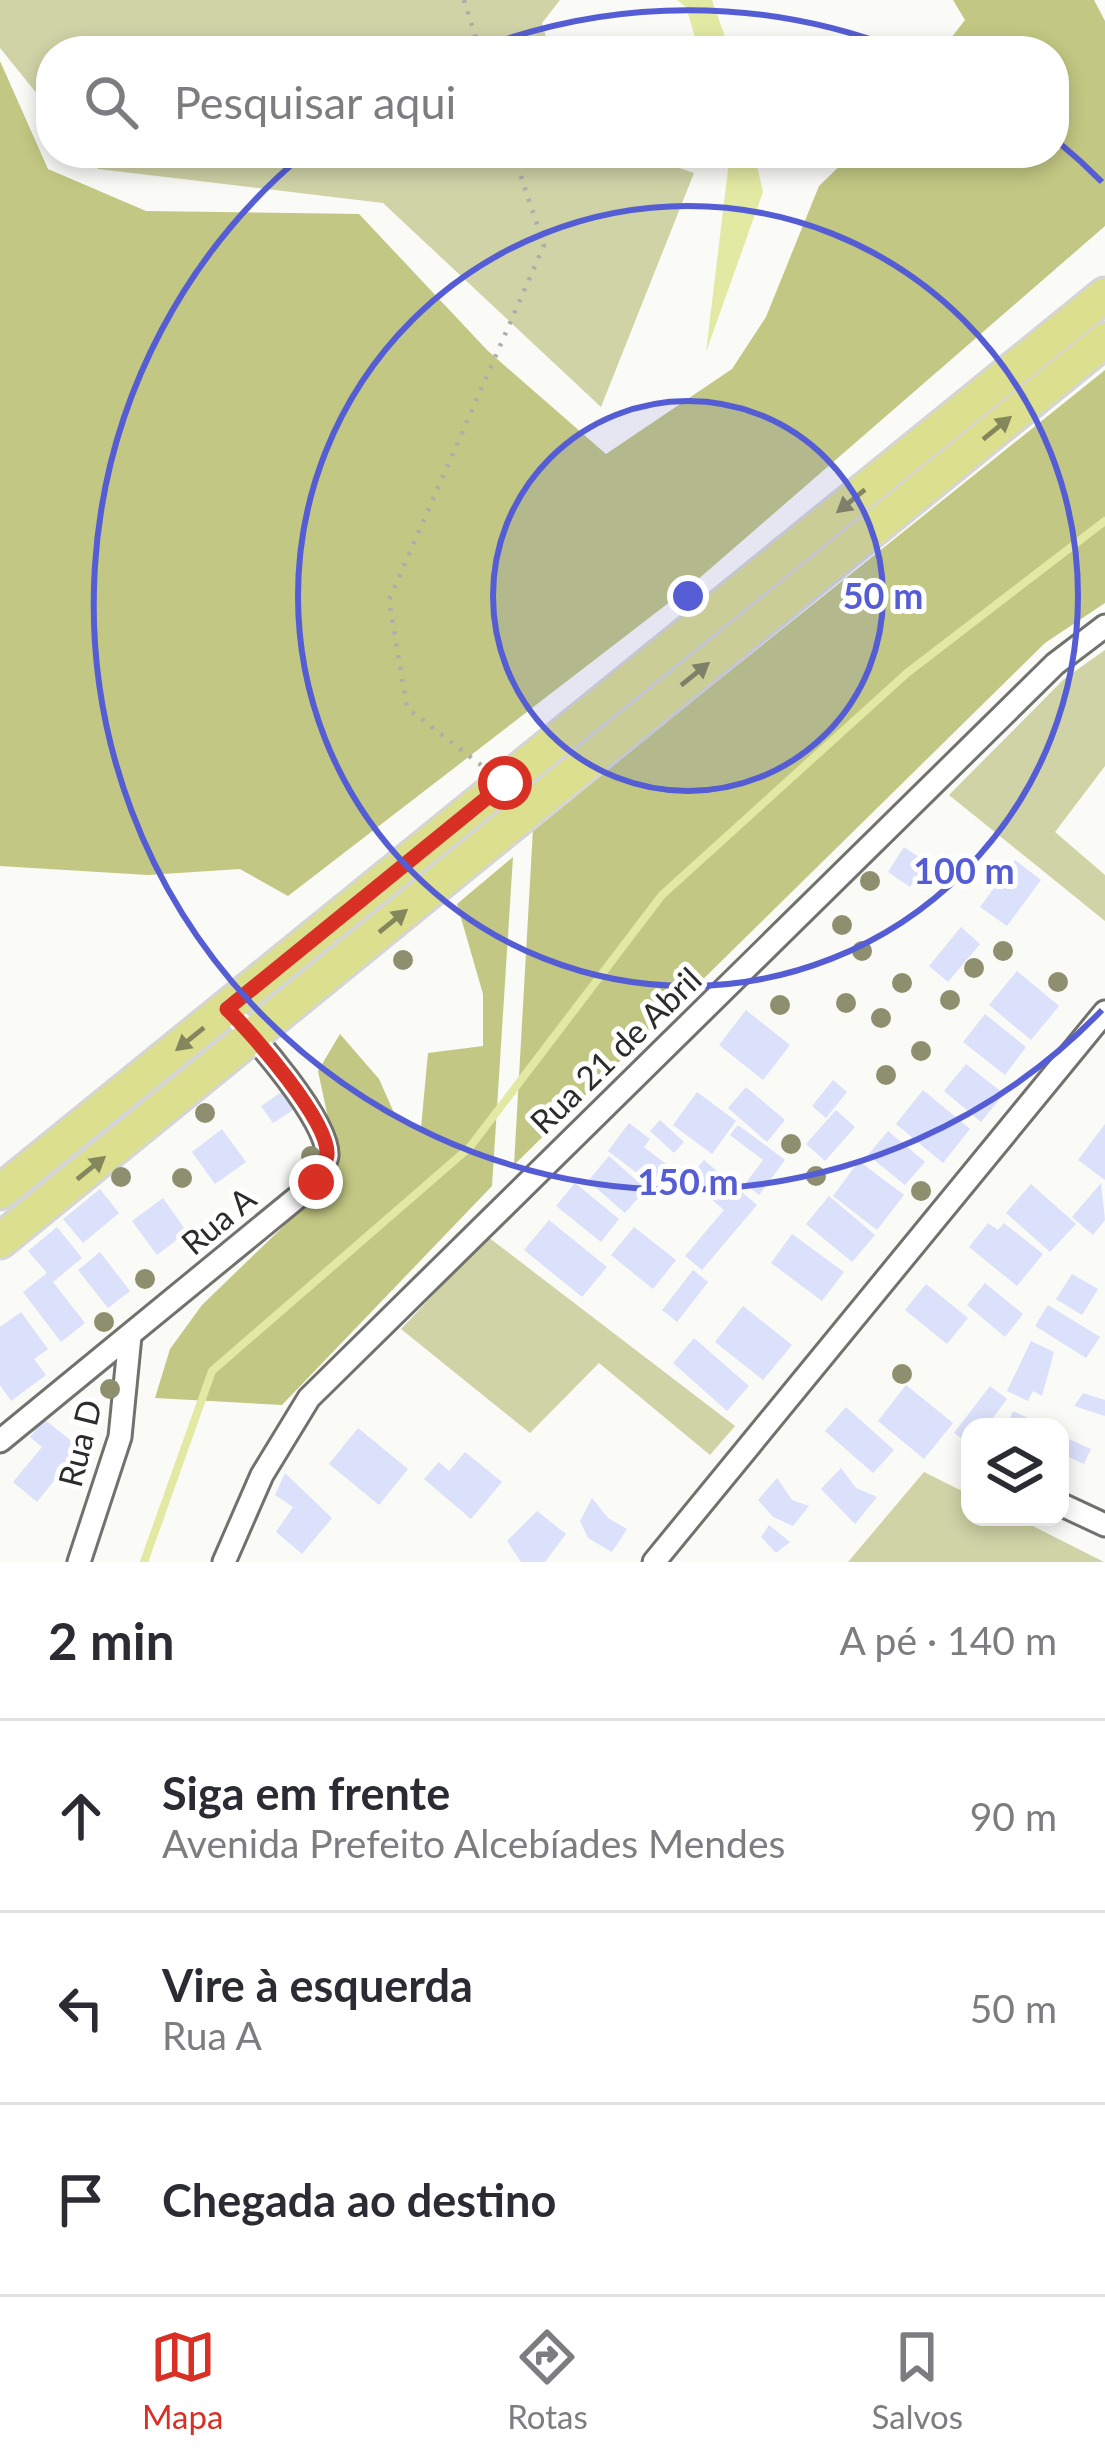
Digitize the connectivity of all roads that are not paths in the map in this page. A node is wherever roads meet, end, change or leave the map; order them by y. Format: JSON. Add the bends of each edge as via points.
{"nodes":[{"id":1,"x":1105,"y":296,"type":"edge"},
{"id":2,"x":1105,"y":340,"type":"edge"},
{"id":3,"x":1105,"y":626,"type":"edge"},
{"id":4,"x":227,"y":1009,"type":"junction"},
{"id":5,"x":1105,"y":1012,"type":"edge"},
{"id":6,"x":255,"y":1035,"type":"junction"},
{"id":7,"x":0,"y":1192,"type":"edge"},
{"id":8,"x":0,"y":1241,"type":"edge"},
{"id":9,"x":130,"y":1336,"type":"junction"},
{"id":10,"x":0,"y":1441,"type":"edge"},
{"id":11,"x":1069,"y":1508,"type":"edge"},
{"id":12,"x":1105,"y":1525,"type":"edge"},
{"id":13,"x":79,"y":1562,"type":"edge"},
{"id":14,"x":224,"y":1562,"type":"edge"},
{"id":15,"x":655,"y":1562,"type":"edge"}],
"edges":[{"from":1,"to":4,"type":"main road","one_way":true},
{"from":6,"to":2,"type":"main road","one_way":true},
{"from":3,"to":14,"type":"street","name":"Rua 21 de Abril","via":[[1055,664],[309,1398],[262,1475]]},
{"from":4,"to":6,"type":"street","name":"Rua A"},
{"from":4,"to":7,"type":"main road","one_way":true},
{"from":5,"to":15,"type":"street"},
{"from":8,"to":6,"type":"main road","one_way":true},
{"from":6,"to":9,"type":"street","name":"Rua A","via":[[320,1131],[327,1155],[316,1182]]},
{"from":9,"to":10,"type":"street","name":"Rua A"},
{"from":9,"to":13,"type":"street","name":"Rua D","via":[[120,1438]]},
{"from":11,"to":12,"type":"street"}]}
